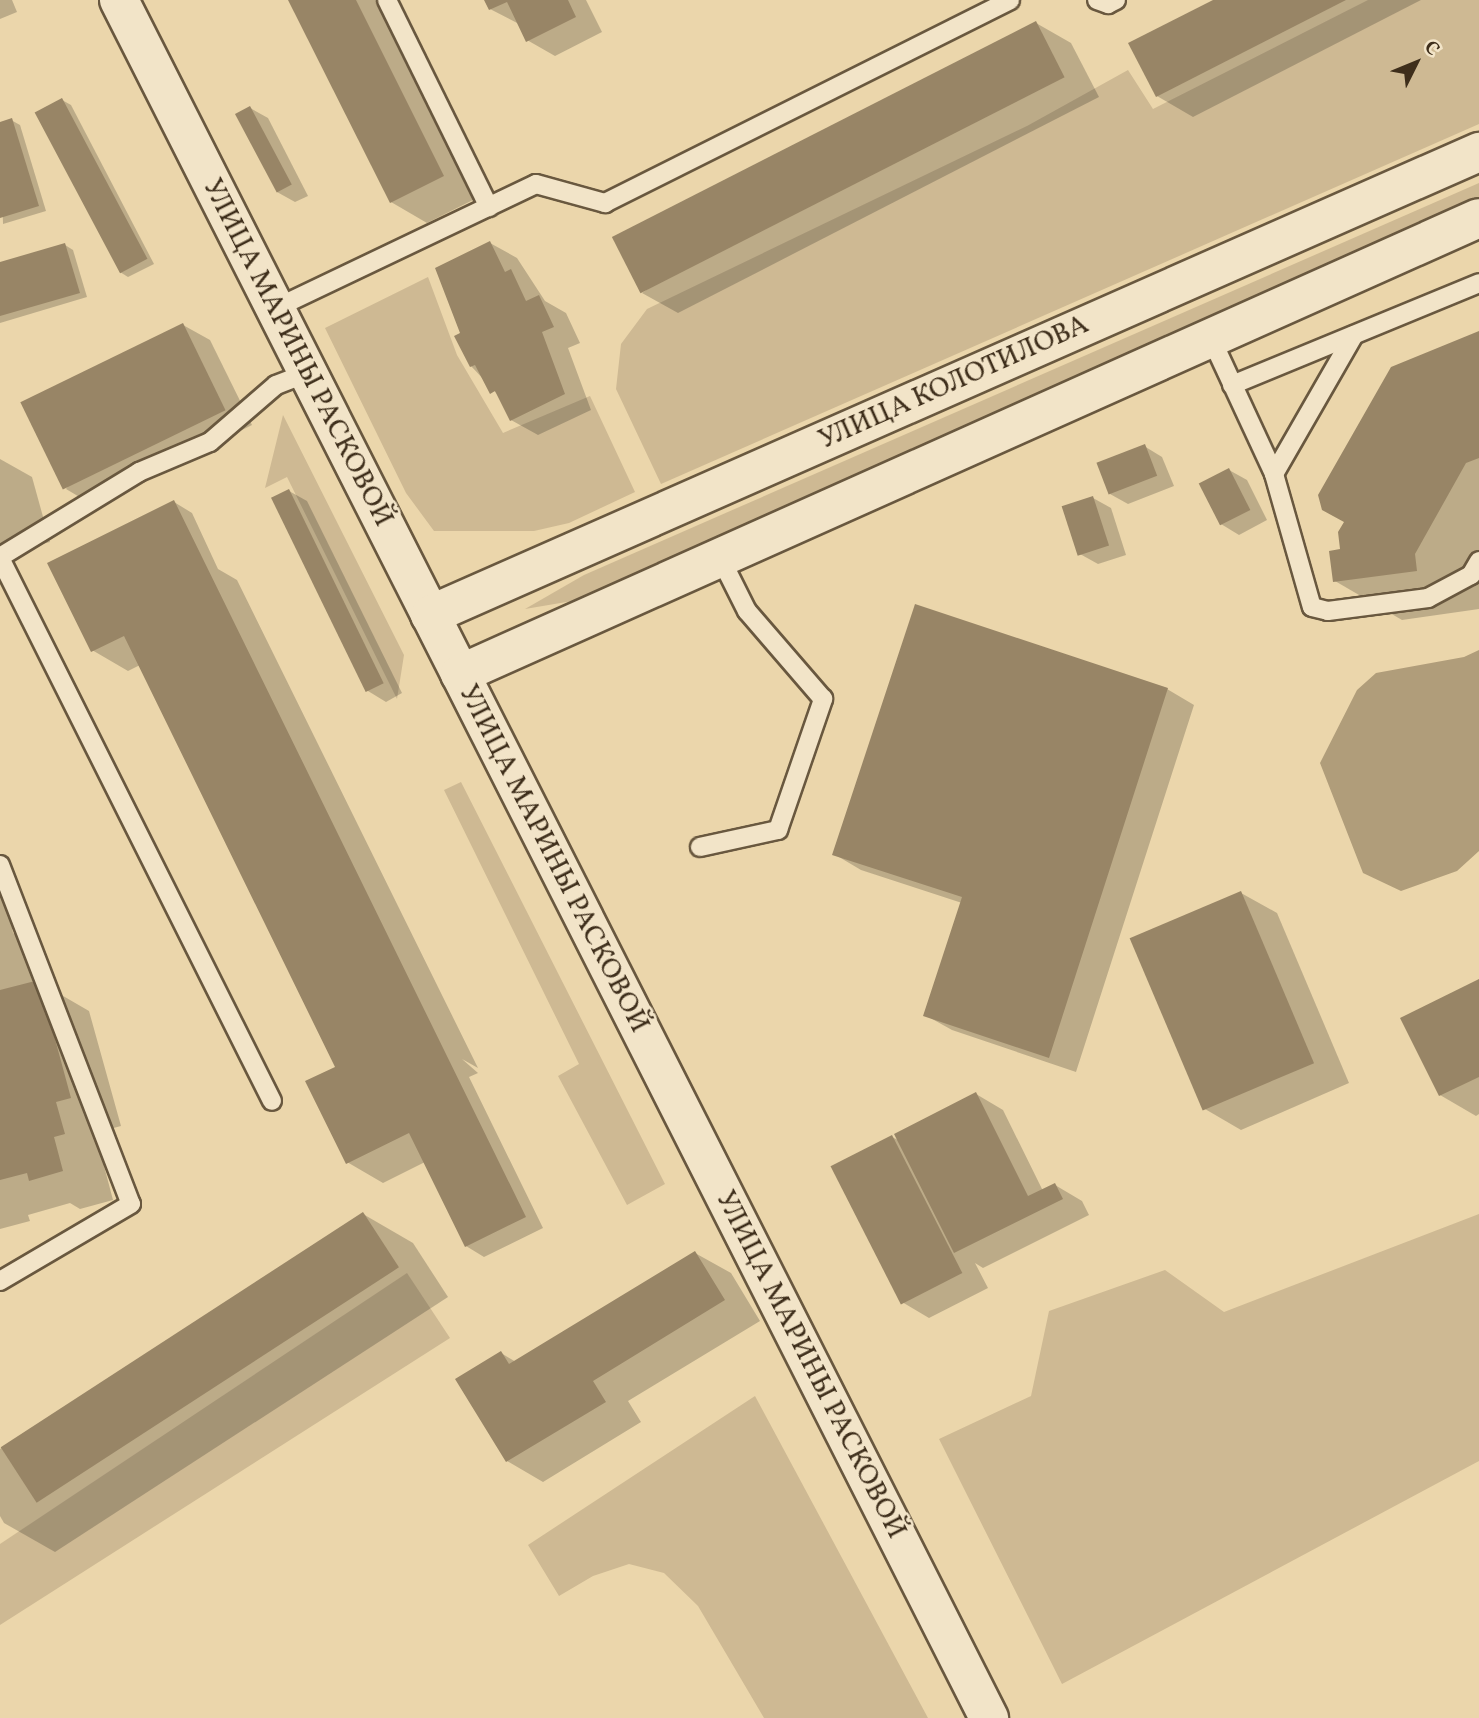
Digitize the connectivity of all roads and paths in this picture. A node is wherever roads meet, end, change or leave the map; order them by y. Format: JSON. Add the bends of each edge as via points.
{"nodes":[{"id":1,"x":119,"y":0,"type":"edge"},
{"id":2,"x":387,"y":0,"type":"edge"},
{"id":3,"x":1010,"y":0,"type":"edge"},
{"id":4,"x":1097,"y":0,"type":"edge"},
{"id":5,"x":1116,"y":0,"type":"edge"},
{"id":6,"x":1479,"y":152,"type":"edge"},
{"id":7,"x":489,"y":207,"type":"junction"},
{"id":8,"x":1479,"y":218,"type":"edge"},
{"id":9,"x":1479,"y":284,"type":"edge"},
{"id":10,"x":274,"y":309,"type":"junction"},
{"id":11,"x":1354,"y":335,"type":"junction"},
{"id":12,"x":1211,"y":338,"type":"junction"},
{"id":13,"x":307,"y":373,"type":"junction"},
{"id":14,"x":1232,"y":385,"type":"junction"},
{"id":15,"x":1273,"y":474,"type":"junction"},
{"id":16,"x":0,"y":557,"type":"edge"},
{"id":17,"x":720,"y":558,"type":"junction"},
{"id":18,"x":1479,"y":562,"type":"edge"},
{"id":19,"x":429,"y":615,"type":"junction"},
{"id":20,"x":460,"y":674,"type":"junction"},
{"id":21,"x":699,"y":847,"type":"dead end"},
{"id":22,"x":0,"y":865,"type":"edge"},
{"id":23,"x":272,"y":1101,"type":"dead end"},
{"id":24,"x":0,"y":1281,"type":"edge"},
{"id":25,"x":989,"y":1718,"type":"edge"}],
"edges":[{"from":1,"to":10,"type":"main road","name":"УЛИЦА МАРИНЫ РАСКОВОЙ"},
{"from":2,"to":7,"type":"lane"},
{"from":3,"to":7,"type":"lane","via":[[605,202],[536,184]]},
{"from":4,"to":5,"type":"lane","via":[[1108,4]]},
{"from":6,"to":19,"type":"main road","name":"УЛИЦА КОЛОТИЛОВА"},
{"from":7,"to":10,"type":"lane"},
{"from":8,"to":12,"type":"main road"},
{"from":9,"to":11,"type":"lane"},
{"from":10,"to":13,"type":"main road","name":"УЛИЦА МАРИНЫ РАСКОВОЙ"},
{"from":11,"to":14,"type":"lane"},
{"from":11,"to":15,"type":"lane"},
{"from":12,"to":14,"type":"lane"},
{"from":12,"to":17,"type":"main road"},
{"from":13,"to":16,"type":"lane","via":[[276,385],[209,442],[139,472]]},
{"from":13,"to":19,"type":"main road","name":"УЛИЦА МАРИНЫ РАСКОВОЙ"},
{"from":14,"to":15,"type":"lane"},
{"from":15,"to":18,"type":"lane","via":[[1308,599],[1320,611],[1428,598],[1471,575]]},
{"from":16,"to":23,"type":"lane"},
{"from":17,"to":20,"type":"main road"},
{"from":17,"to":21,"type":"lane","via":[[747,611],[823,699],[778,830]]},
{"from":19,"to":20,"type":"main road","name":"УЛИЦА МАРИНЫ РАСКОВОЙ"},
{"from":20,"to":25,"type":"main road","name":"УЛИЦА МАРИНЫ РАСКОВОЙ"},
{"from":22,"to":24,"type":"lane","via":[[131,1205]]}]}
